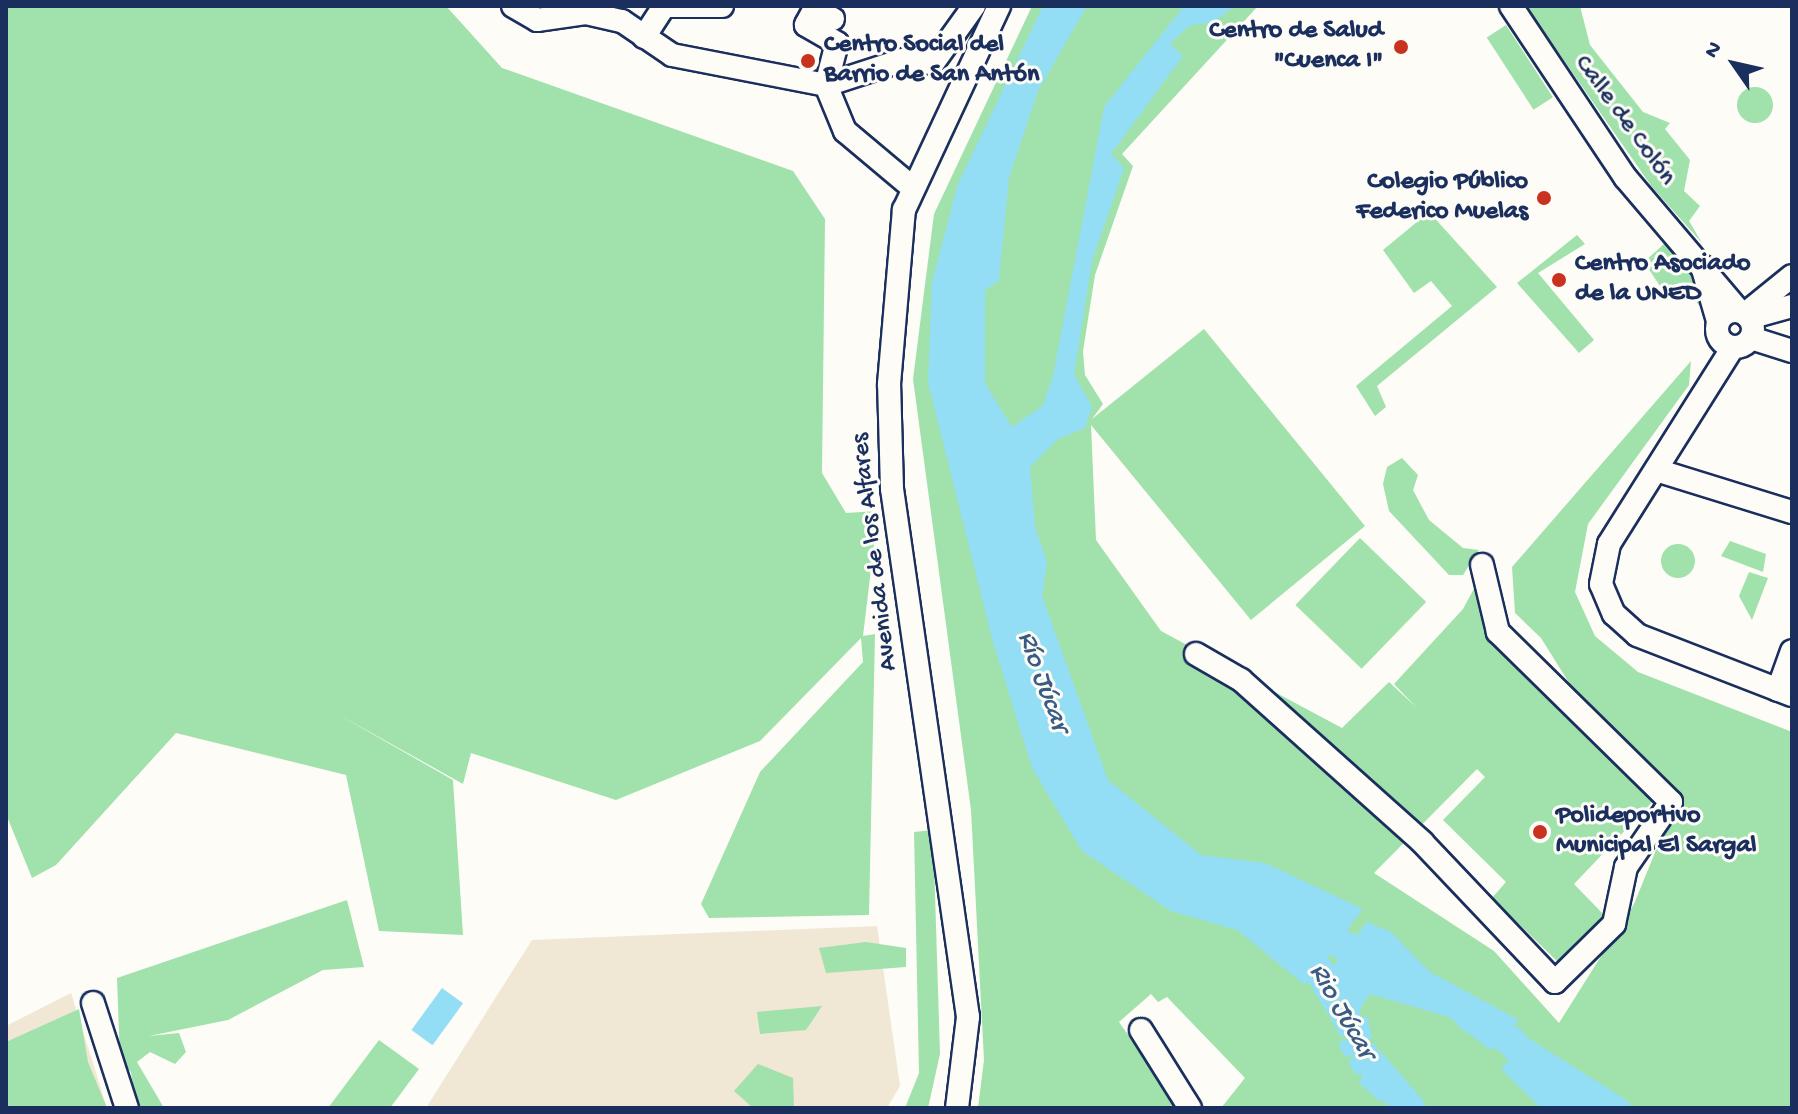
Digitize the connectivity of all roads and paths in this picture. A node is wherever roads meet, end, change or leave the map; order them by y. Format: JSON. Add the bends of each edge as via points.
{"nodes":[{"id":1,"x":513,"y":6,"type":"edge"},
{"id":2,"x":722,"y":6,"type":"edge"},
{"id":3,"x":974,"y":6,"type":"edge"},
{"id":4,"x":999,"y":6,"type":"edge"},
{"id":5,"x":1511,"y":6,"type":"edge"},
{"id":6,"x":586,"y":10,"type":"edge"},
{"id":7,"x":532,"y":13,"type":"edge"},
{"id":8,"x":811,"y":16,"type":"edge"},
{"id":9,"x":644,"y":37,"type":"junction"},
{"id":10,"x":826,"y":85,"type":"junction"},
{"id":11,"x":913,"y":188,"type":"junction"},
{"id":12,"x":1700,"y":261,"type":"junction"},
{"id":13,"x":1792,"y":276,"type":"edge"},
{"id":14,"x":1792,"y":306,"type":"edge"},
{"id":15,"x":1743,"y":326,"type":"junction"},
{"id":16,"x":1792,"y":351,"type":"edge"},
{"id":17,"x":1656,"y":470,"type":"junction"},
{"id":18,"x":1792,"y":512,"type":"edge"},
{"id":19,"x":1482,"y":565,"type":"dead end"},
{"id":20,"x":1792,"y":651,"type":"edge"},
{"id":21,"x":1196,"y":654,"type":"dead end"},
{"id":22,"x":1785,"y":693,"type":"edge"},
{"id":23,"x":93,"y":1003,"type":"dead end"},
{"id":24,"x":1141,"y":1030,"type":"dead end"},
{"id":25,"x":127,"y":1108,"type":"edge"},
{"id":26,"x":957,"y":1108,"type":"edge"},
{"id":27,"x":1190,"y":1108,"type":"edge"}],
"edges":[{"from":1,"to":7,"type":"street"},
{"from":2,"to":9,"type":"street","via":[[664,6]]},
{"from":3,"to":10,"type":"street","via":[[933,63],[891,63]]},
{"from":4,"to":11,"type":"street","name":"Avenida de los Alfares"},
{"from":5,"to":12,"type":"street","name":"Calle de Colón","via":[[1625,177]]},
{"from":6,"to":7,"type":"street"},
{"from":6,"to":9,"type":"street","via":[[622,21]]},
{"from":8,"to":10,"type":"street","via":[[837,43]]},
{"from":9,"to":10,"type":"street","via":[[672,55]]},
{"from":10,"to":11,"type":"street","via":[[845,131]]},
{"from":11,"to":26,"type":"street","name":"Avenida de los Alfares","via":[[897,240],[887,436],[966,998]]},
{"from":12,"to":15,"type":"street","name":"Calle de Colón"},
{"from":12,"to":15,"type":"street","name":"Calle de Colón","via":[[1718,321]]},
{"from":13,"to":15,"type":"street"},
{"from":14,"to":15,"type":"street"},
{"from":15,"to":16,"type":"street"},
{"from":15,"to":17,"type":"street"},
{"from":17,"to":18,"type":"street"},
{"from":17,"to":22,"type":"street","via":[[1604,556],[1607,602],[1650,643]]},
{"from":19,"to":21,"type":"street","via":[[1498,632],[1671,802],[1626,867],[1614,924],[1555,982],[1465,884],[1315,745],[1241,680]]},
{"from":20,"to":22,"type":"street"},
{"from":23,"to":25,"type":"street"},
{"from":24,"to":27,"type":"street"}]}
